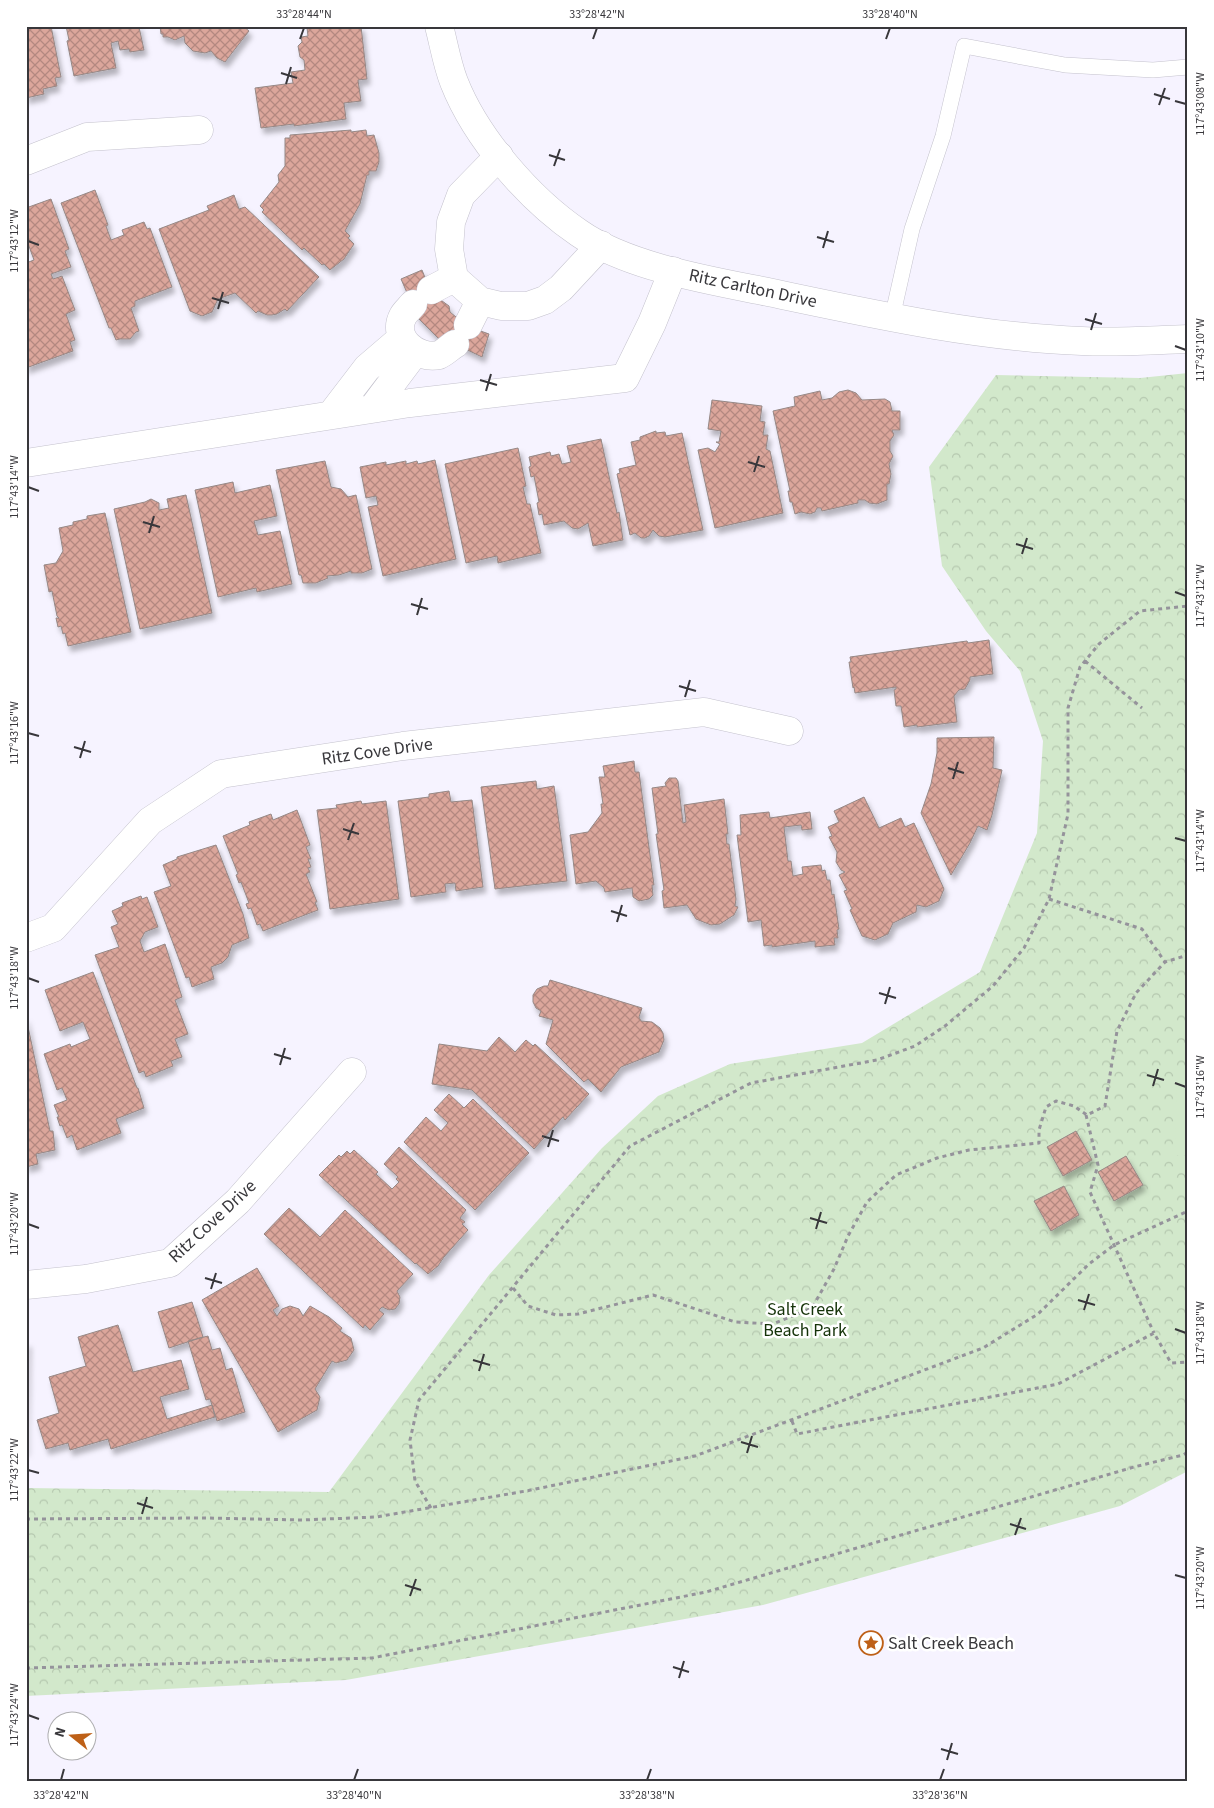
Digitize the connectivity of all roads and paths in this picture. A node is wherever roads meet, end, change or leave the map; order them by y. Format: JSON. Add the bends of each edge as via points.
{"nodes":[{"id":1,"x":439,"y":26,"type":"edge"},
{"id":2,"x":1188,"y":67,"type":"edge"},
{"id":3,"x":199,"y":130,"type":"dead end"},
{"id":4,"x":499,"y":156,"type":"junction"},
{"id":5,"x":26,"y":161,"type":"edge"},
{"id":6,"x":600,"y":245,"type":"junction"},
{"id":7,"x":673,"y":270,"type":"junction"},
{"id":8,"x":433,"y":291,"type":"junction"},
{"id":9,"x":480,"y":301,"type":"junction"},
{"id":10,"x":892,"y":318,"type":"junction"},
{"id":11,"x":1188,"y":339,"type":"edge"},
{"id":12,"x":409,"y":345,"type":"junction"},
{"id":13,"x":373,"y":408,"type":"junction"},
{"id":14,"x":331,"y":415,"type":"junction"},
{"id":15,"x":26,"y":463,"type":"edge"},
{"id":16,"x":1188,"y":606,"type":"edge"},
{"id":17,"x":1085,"y":661,"type":"junction"},
{"id":18,"x":1142,"y":708,"type":"dead end"},
{"id":19,"x":789,"y":731,"type":"dead end"},
{"id":20,"x":1049,"y":899,"type":"junction"},
{"id":21,"x":26,"y":938,"type":"edge"},
{"id":22,"x":1188,"y":955,"type":"edge"},
{"id":23,"x":1165,"y":962,"type":"junction"},
{"id":24,"x":352,"y":1072,"type":"dead end"},
{"id":25,"x":1086,"y":1115,"type":"junction"},
{"id":26,"x":1188,"y":1211,"type":"edge"},
{"id":27,"x":1114,"y":1245,"type":"junction"},
{"id":28,"x":26,"y":1285,"type":"edge"},
{"id":29,"x":513,"y":1288,"type":"junction"},
{"id":30,"x":1154,"y":1334,"type":"junction"},
{"id":31,"x":1188,"y":1362,"type":"edge"},
{"id":32,"x":792,"y":1420,"type":"junction"},
{"id":33,"x":1188,"y":1452,"type":"edge"},
{"id":34,"x":431,"y":1508,"type":"junction"},
{"id":35,"x":26,"y":1519,"type":"edge"},
{"id":36,"x":26,"y":1668,"type":"edge"}],
"edges":[{"from":1,"to":4,"type":"street","name":"Ritz Carlton Drive","via":[[448,64],[462,100],[476,126]]},
{"from":2,"to":10,"type":"lane","via":[[1153,70],[1065,65],[964,46],[943,136],[912,228]]},
{"from":3,"to":5,"type":"street","via":[[87,137]]},
{"from":4,"to":6,"type":"street","name":"Ritz Carlton Drive","via":[[550,211]]},
{"from":4,"to":8,"type":"street","via":[[461,195],[451,222],[448,249]]},
{"from":6,"to":7,"type":"street","name":"Ritz Carlton Drive","via":[[624,256]]},
{"from":6,"to":9,"type":"street","via":[[561,288],[545,300],[528,306],[501,306]]},
{"from":7,"to":10,"type":"street","name":"Ritz Carlton Drive"},
{"from":7,"to":13,"type":"street","via":[[625,378]]},
{"from":8,"to":9,"type":"street"},
{"from":8,"to":12,"type":"street","via":[[403,315],[400,326]]},
{"from":9,"to":12,"type":"street","via":[[462,335],[440,354],[428,355]]},
{"from":10,"to":11,"type":"street","name":"Ritz Carlton Drive","via":[[986,332],[1082,341]]},
{"from":12,"to":13,"type":"street"},
{"from":12,"to":14,"type":"street","via":[[367,368]]},
{"from":13,"to":14,"type":"street"},
{"from":14,"to":15,"type":"street"},
{"from":16,"to":17,"type":"path","via":[[1140,611],[1099,644]]},
{"from":17,"to":18,"type":"path"},
{"from":17,"to":20,"type":"path","via":[[1080,667],[1068,708],[1068,814]]},
{"from":19,"to":21,"type":"street","name":"Ritz Cove Drive","via":[[704,712],[403,746],[221,774],[150,821],[53,928]]},
{"from":20,"to":23,"type":"path","via":[[1142,929]]},
{"from":20,"to":29,"type":"path","via":[[1024,948],[993,986],[915,1046],[877,1060],[751,1083],[630,1146]]},
{"from":22,"to":23,"type":"path"},
{"from":23,"to":25,"type":"path","via":[[1136,993],[1117,1031],[1105,1106]]},
{"from":24,"to":28,"type":"street","name":"Ritz Cove Drive","via":[[238,1201],[170,1263],[86,1279]]},
{"from":25,"to":27,"type":"path","via":[[1098,1166],[1090,1192]]},
{"from":25,"to":29,"type":"path","via":[[1074,1106],[1056,1101],[1046,1107],[1039,1142],[969,1150],[896,1174],[867,1202],[812,1308],[773,1324],[735,1322],[653,1295],[578,1314],[556,1315],[528,1306]]},
{"from":26,"to":27,"type":"path"},
{"from":27,"to":30,"type":"path"},
{"from":27,"to":32,"type":"path","via":[[1089,1264],[1038,1314],[983,1348]]},
{"from":29,"to":34,"type":"path","via":[[420,1400],[410,1440],[415,1481]]},
{"from":30,"to":31,"type":"path","via":[[1171,1363]]},
{"from":30,"to":32,"type":"path","via":[[1058,1384],[797,1434]]},
{"from":32,"to":34,"type":"path","via":[[695,1456]]},
{"from":33,"to":36,"type":"path","via":[[706,1592],[372,1658]]},
{"from":34,"to":35,"type":"path","via":[[376,1518]]}]}
